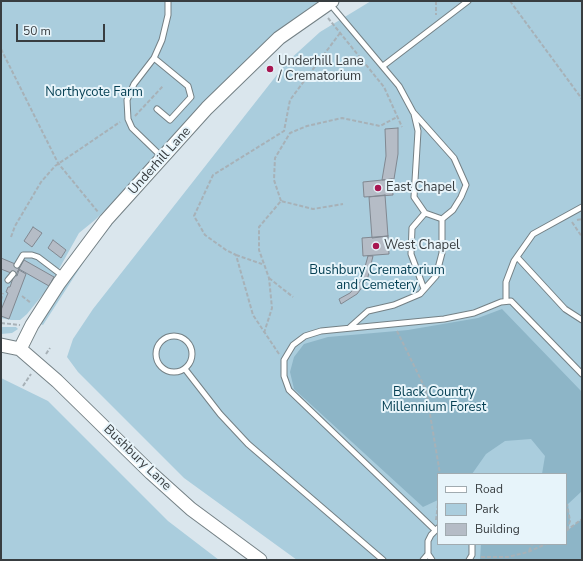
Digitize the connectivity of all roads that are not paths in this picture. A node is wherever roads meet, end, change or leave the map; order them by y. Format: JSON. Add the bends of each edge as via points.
{"nodes":[{"id":1,"x":168,"y":1,"type":"edge"},
{"id":2,"x":468,"y":1,"type":"edge"},
{"id":3,"x":327,"y":4,"type":"edge"},
{"id":4,"x":154,"y":58,"type":"junction"},
{"id":5,"x":383,"y":66,"type":"junction"},
{"id":6,"x":157,"y":109,"type":"dead end"},
{"id":7,"x":413,"y":112,"type":"junction"},
{"id":8,"x":163,"y":158,"type":"junction"},
{"id":9,"x":582,"y":207,"type":"edge"},
{"id":10,"x":425,"y":213,"type":"junction"},
{"id":11,"x":442,"y":219,"type":"junction"},
{"id":12,"x":516,"y":257,"type":"junction"},
{"id":13,"x":17,"y":265,"type":"dead end"},
{"id":14,"x":13,"y":274,"type":"dead end"},
{"id":15,"x":64,"y":277,"type":"junction"},
{"id":16,"x":8,"y":280,"type":"dead end"},
{"id":17,"x":424,"y":289,"type":"junction"},
{"id":18,"x":506,"y":301,"type":"junction"},
{"id":19,"x":582,"y":320,"type":"edge"},
{"id":20,"x":349,"y":328,"type":"junction"},
{"id":21,"x":1,"y":345,"type":"edge"},
{"id":22,"x":20,"y":349,"type":"junction"},
{"id":23,"x":185,"y":369,"type":"junction"},
{"id":24,"x":582,"y":374,"type":"edge"},
{"id":25,"x":437,"y":529,"type":"edge"},
{"id":26,"x":472,"y":545,"type":"edge"},
{"id":27,"x":428,"y":554,"type":"junction"},
{"id":28,"x":470,"y":557,"type":"edge"},
{"id":29,"x":260,"y":560,"type":"edge"},
{"id":30,"x":383,"y":560,"type":"edge"},
{"id":31,"x":422,"y":560,"type":"edge"},
{"id":32,"x":432,"y":560,"type":"edge"}],
"edges":[{"from":1,"to":4,"type":"lane","via":[[168,15],[162,40]]},
{"from":2,"to":5,"type":"lane"},
{"from":3,"to":5,"type":"lane"},
{"from":3,"to":8,"type":"street","name":"Underhill Lane","via":[[274,44],[207,108]]},
{"from":4,"to":6,"type":"lane","via":[[188,86],[191,97],[170,120]]},
{"from":4,"to":8,"type":"lane","via":[[134,84],[127,100],[128,119],[132,128]]},
{"from":5,"to":7,"type":"lane","via":[[399,86]]},
{"from":7,"to":10,"type":"lane","via":[[418,131],[414,197]]},
{"from":7,"to":11,"type":"lane","via":[[454,158],[466,185],[453,210]]},
{"from":8,"to":15,"type":"street","name":"Underhill Lane","via":[[106,220]]},
{"from":9,"to":12,"type":"lane","via":[[533,234]]},
{"from":10,"to":11,"type":"lane"},
{"from":10,"to":17,"type":"lane","via":[[412,228],[411,254]]},
{"from":11,"to":17,"type":"lane","via":[[442,254],[436,276]]},
{"from":12,"to":18,"type":"lane","via":[[506,282]]},
{"from":12,"to":19,"type":"lane","via":[[565,309]]},
{"from":13,"to":15,"type":"lane","via":[[23,256],[32,255]]},
{"from":14,"to":16,"type":"lane"},
{"from":15,"to":22,"type":"street","name":"Underhill Lane","via":[[32,325]]},
{"from":17,"to":20,"type":"lane","via":[[420,294],[394,305],[368,311]]},
{"from":18,"to":20,"type":"lane","via":[[489,305],[474,313],[451,317]]},
{"from":18,"to":24,"type":"lane","via":[[511,301]]},
{"from":20,"to":25,"type":"lane","via":[[320,331],[305,336],[293,345],[284,360],[284,376],[289,390]]},
{"from":21,"to":22,"type":"street"},
{"from":22,"to":29,"type":"street","name":"Bushbury Lane","via":[[191,509]]},
{"from":23,"to":23,"type":"lane","via":[[168,371],[159,364],[156,353],[165,339],[177,337],[190,347],[191,359]]},
{"from":23,"to":30,"type":"lane","via":[[220,414],[248,444]]},
{"from":25,"to":27,"type":"lane","via":[[428,541]]},
{"from":26,"to":28,"type":"lane"},
{"from":27,"to":31,"type":"lane"},
{"from":27,"to":32,"type":"lane"}]}
